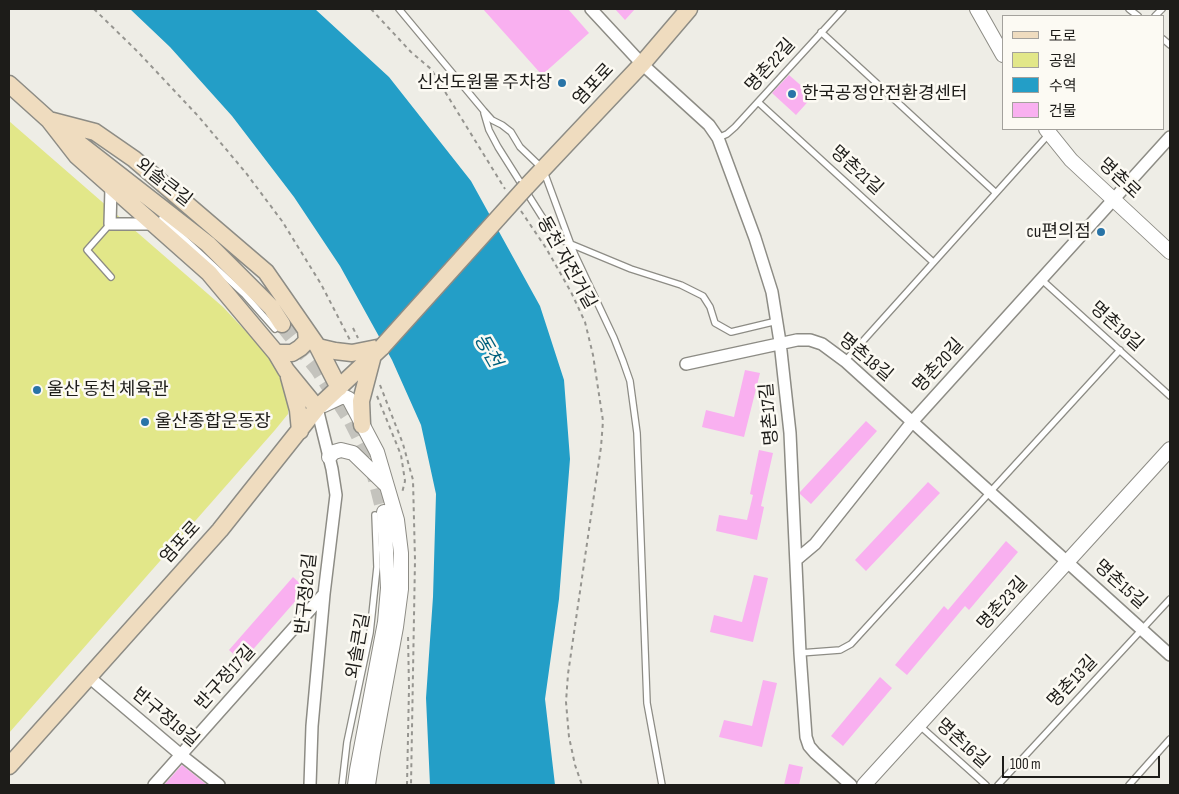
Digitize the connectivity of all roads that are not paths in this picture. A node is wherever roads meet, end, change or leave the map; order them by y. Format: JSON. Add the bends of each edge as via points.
{"nodes":[{"id":1,"x":399,"y":9,"type":"edge"},
{"id":2,"x":591,"y":9,"type":"edge"},
{"id":3,"x":689,"y":9,"type":"edge"},
{"id":4,"x":843,"y":9,"type":"edge"},
{"id":5,"x":977,"y":9,"type":"edge"},
{"id":6,"x":821,"y":32,"type":"junction"},
{"id":7,"x":1002,"y":53,"type":"edge"},
{"id":8,"x":642,"y":64,"type":"junction"},
{"id":9,"x":9,"y":84,"type":"edge"},
{"id":10,"x":758,"y":102,"type":"junction"},
{"id":11,"x":484,"y":111,"type":"junction"},
{"id":12,"x":50,"y":120,"type":"junction"},
{"id":13,"x":1050,"y":130,"type":"edge"},
{"id":14,"x":718,"y":138,"type":"junction"},
{"id":15,"x":1170,"y":138,"type":"edge"},
{"id":16,"x":543,"y":169,"type":"junction"},
{"id":17,"x":111,"y":188,"type":"junction"},
{"id":18,"x":996,"y":193,"type":"junction"},
{"id":19,"x":1113,"y":201,"type":"junction"},
{"id":20,"x":150,"y":208,"type":"dead end"},
{"id":21,"x":156,"y":219,"type":"junction"},
{"id":22,"x":110,"y":224,"type":"junction"},
{"id":23,"x":571,"y":244,"type":"junction"},
{"id":24,"x":1170,"y":252,"type":"edge"},
{"id":25,"x":933,"y":262,"type":"junction"},
{"id":26,"x":111,"y":277,"type":"dead end"},
{"id":27,"x":1042,"y":280,"type":"junction"},
{"id":28,"x":777,"y":321,"type":"junction"},
{"id":29,"x":279,"y":327,"type":"joint"},
{"id":30,"x":306,"y":330,"type":"junction"},
{"id":31,"x":780,"y":342,"type":"junction"},
{"id":32,"x":318,"y":346,"type":"junction"},
{"id":33,"x":378,"y":350,"type":"junction"},
{"id":34,"x":1120,"y":350,"type":"junction"},
{"id":35,"x":276,"y":353,"type":"junction"},
{"id":36,"x":844,"y":361,"type":"junction"},
{"id":37,"x":686,"y":364,"type":"dead end"},
{"id":38,"x":286,"y":370,"type":"junction"},
{"id":39,"x":339,"y":388,"type":"junction"},
{"id":40,"x":1170,"y":396,"type":"edge"},
{"id":41,"x":317,"y":408,"type":"junction"},
{"id":42,"x":912,"y":422,"type":"junction"},
{"id":43,"x":362,"y":426,"type":"junction"},
{"id":44,"x":300,"y":431,"type":"junction"},
{"id":45,"x":1170,"y":449,"type":"edge"},
{"id":46,"x":329,"y":457,"type":"junction"},
{"id":47,"x":389,"y":488,"type":"junction"},
{"id":48,"x":990,"y":492,"type":"junction"},
{"id":49,"x":379,"y":514,"type":"joint"},
{"id":50,"x":796,"y":560,"type":"junction"},
{"id":51,"x":1068,"y":562,"type":"junction"},
{"id":52,"x":324,"y":594,"type":"junction"},
{"id":53,"x":1170,"y":599,"type":"edge"},
{"id":54,"x":1142,"y":629,"type":"junction"},
{"id":55,"x":800,"y":654,"type":"junction"},
{"id":56,"x":1170,"y":655,"type":"edge"},
{"id":57,"x":89,"y":676,"type":"junction"},
{"id":58,"x":919,"y":725,"type":"junction"},
{"id":59,"x":1170,"y":739,"type":"edge"},
{"id":60,"x":181,"y":755,"type":"junction"},
{"id":61,"x":9,"y":766,"type":"edge"},
{"id":62,"x":154,"y":785,"type":"edge"},
{"id":63,"x":219,"y":785,"type":"edge"},
{"id":64,"x":310,"y":785,"type":"edge"},
{"id":65,"x":342,"y":785,"type":"edge"},
{"id":66,"x":356,"y":785,"type":"edge"},
{"id":67,"x":368,"y":785,"type":"edge"},
{"id":68,"x":662,"y":785,"type":"edge"},
{"id":69,"x":851,"y":785,"type":"edge"},
{"id":70,"x":864,"y":785,"type":"edge"},
{"id":71,"x":986,"y":785,"type":"edge"},
{"id":72,"x":998,"y":785,"type":"edge"},
{"id":73,"x":1129,"y":785,"type":"edge"}],
"edges":[{"from":1,"to":11,"type":"lane"},
{"from":2,"to":8,"type":"street","name":"명촌17길"},
{"from":3,"to":8,"type":"main road","name":"염포로"},
{"from":4,"to":6,"type":"lane","name":"명촌22길"},
{"from":5,"to":7,"type":"street"},
{"from":6,"to":10,"type":"lane","name":"명촌22길"},
{"from":6,"to":18,"type":"lane"},
{"from":8,"to":14,"type":"street","name":"명촌17길","via":[[709,125]]},
{"from":8,"to":16,"type":"main road","name":"염포로"},
{"from":9,"to":12,"type":"main road","name":"외솔큰길"},
{"from":10,"to":14,"type":"lane","name":"명촌22길","via":[[731,131]]},
{"from":10,"to":25,"type":"lane","name":"명촌21길"},
{"from":11,"to":16,"type":"lane","via":[[511,132],[520,147]]},
{"from":11,"to":23,"type":"lane","via":[[498,147],[551,231]]},
{"from":12,"to":17,"type":"main road","via":[[78,156]]},
{"from":12,"to":20,"type":"lane"},
{"from":12,"to":29,"type":"main road","name":"외솔큰길","via":[[208,244],[271,308]]},
{"from":12,"to":30,"type":"main road","via":[[95,132],[134,159],[266,272]]},
{"from":13,"to":18,"type":"lane"},
{"from":13,"to":19,"type":"street","name":"명촌로","via":[[1071,160]]},
{"from":14,"to":28,"type":"street","name":"명촌17길","via":[[756,238]]},
{"from":15,"to":19,"type":"street","name":"명촌20길"},
{"from":16,"to":23,"type":"lane"},
{"from":16,"to":33,"type":"main road","name":"염포로","bridge":true},
{"from":17,"to":21,"type":"main road"},
{"from":17,"to":22,"type":"street"},
{"from":18,"to":25,"type":"lane"},
{"from":19,"to":24,"type":"street","name":"명촌로"},
{"from":19,"to":27,"type":"street","name":"명촌20길"},
{"from":21,"to":22,"type":"street"},
{"from":21,"to":29,"type":"lane"},
{"from":21,"to":35,"type":"main road","via":[[209,273]]},
{"from":22,"to":26,"type":"lane","via":[[87,250]]},
{"from":23,"to":28,"type":"lane","via":[[703,296],[715,323],[731,332]]},
{"from":23,"to":68,"type":"lane","via":[[617,345],[635,407],[647,703]]},
{"from":25,"to":36,"type":"lane"},
{"from":27,"to":34,"type":"lane","name":"명촌19길"},
{"from":27,"to":42,"type":"street","name":"명촌20길"},
{"from":28,"to":31,"type":"street","name":"명촌17길"},
{"from":30,"to":32,"type":"main road"},
{"from":30,"to":35,"type":"main road","via":[[307,341],[300,348],[292,353]]},
{"from":31,"to":36,"type":"street","name":"명촌18길","via":[[810,340],[822,344]]},
{"from":31,"to":37,"type":"street","name":"명촌18길"},
{"from":31,"to":50,"type":"street","name":"명촌17길","via":[[790,433]]},
{"from":32,"to":33,"type":"main road","via":[[335,352]]},
{"from":32,"to":39,"type":"main road"},
{"from":33,"to":39,"type":"main road","name":"염포로"},
{"from":33,"to":43,"type":"main road","via":[[366,376],[361,400]]},
{"from":34,"to":40,"type":"lane","name":"명촌19길"},
{"from":34,"to":48,"type":"lane"},
{"from":35,"to":38,"type":"main road"},
{"from":36,"to":42,"type":"street","name":"명촌18길"},
{"from":38,"to":41,"type":"main road"},
{"from":38,"to":44,"type":"main road","via":[[298,410]]},
{"from":39,"to":41,"type":"main road","name":"염포로"},
{"from":41,"to":43,"type":"street","via":[[345,397]]},
{"from":41,"to":44,"type":"main road","name":"염포로"},
{"from":41,"to":46,"type":"street","name":"반구정20길"},
{"from":42,"to":48,"type":"street","name":"명촌18길"},
{"from":42,"to":50,"type":"street","name":"명촌20길","via":[[815,544]]},
{"from":43,"to":47,"type":"street","via":[[377,452]]},
{"from":44,"to":57,"type":"main road","name":"염포로","via":[[220,530]]},
{"from":45,"to":51,"type":"street","name":"명촌23길"},
{"from":46,"to":47,"type":"street","via":[[341,450],[353,453]]},
{"from":46,"to":52,"type":"street","name":"반구정20길","via":[[336,495]]},
{"from":47,"to":67,"type":"street","via":[[402,554],[401,589]]},
{"from":48,"to":51,"type":"street","name":"명촌18길"},
{"from":48,"to":55,"type":"lane","via":[[851,644],[840,650]]},
{"from":49,"to":65,"type":"lane","via":[[370,633],[347,742]]},
{"from":49,"to":66,"type":"street","name":"외솔큰길","via":[[388,588]]},
{"from":50,"to":55,"type":"street","name":"명촌17길"},
{"from":51,"to":54,"type":"street","name":"명촌15길"},
{"from":51,"to":58,"type":"street","name":"명촌23길"},
{"from":52,"to":60,"type":"street","name":"반구정17길"},
{"from":52,"to":64,"type":"street","name":"반구정20길"},
{"from":53,"to":54,"type":"lane","name":"명촌13길"},
{"from":54,"to":56,"type":"street","name":"명촌15길"},
{"from":54,"to":72,"type":"lane","name":"명촌13길"},
{"from":55,"to":69,"type":"street","name":"명촌17길","via":[[804,725],[809,746]]},
{"from":57,"to":60,"type":"street","name":"반구정19길"},
{"from":57,"to":61,"type":"main road","name":"염포로"},
{"from":58,"to":70,"type":"street","name":"명촌23길"},
{"from":58,"to":71,"type":"lane","name":"명촌16길"},
{"from":59,"to":73,"type":"lane"},
{"from":60,"to":62,"type":"street","name":"반구정17길"},
{"from":60,"to":63,"type":"street","name":"반구정19길"}]}
